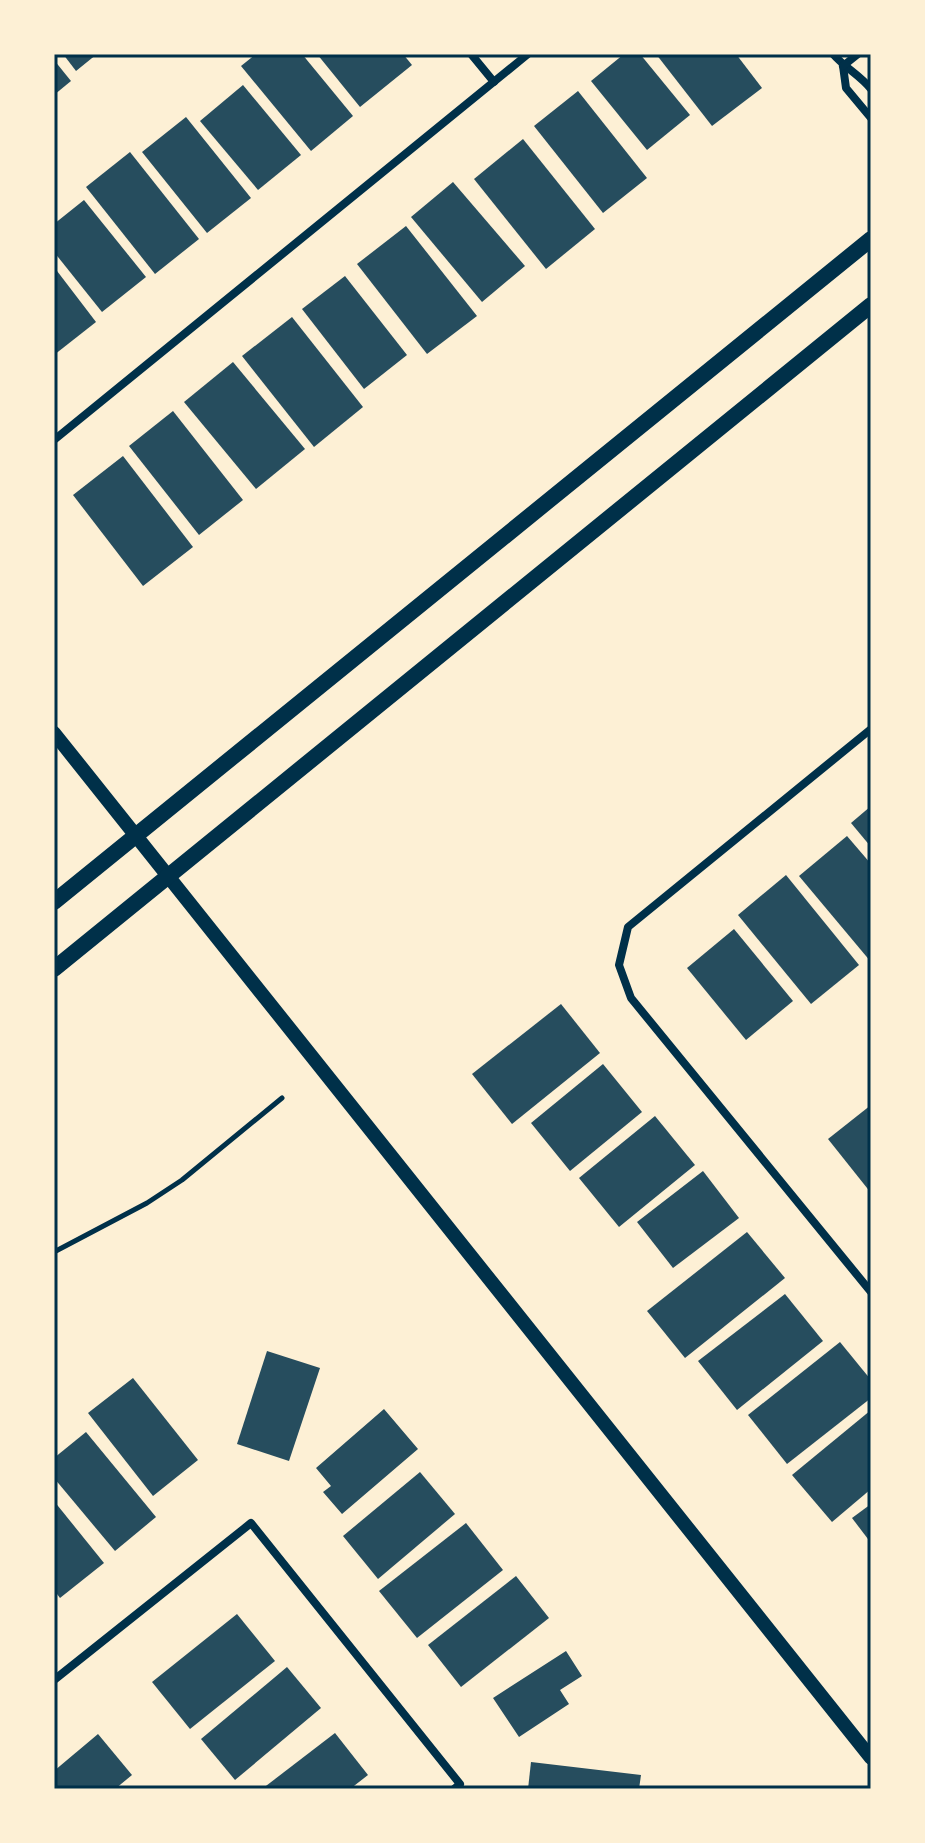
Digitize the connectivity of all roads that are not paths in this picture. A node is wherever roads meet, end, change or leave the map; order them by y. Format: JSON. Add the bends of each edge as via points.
{"nodes":[{"id":1,"x":471,"y":54,"type":"edge"},
{"id":2,"x":528,"y":54,"type":"edge"},
{"id":3,"x":833,"y":54,"type":"edge"},
{"id":4,"x":858,"y":54,"type":"edge"},
{"id":5,"x":843,"y":66,"type":"junction"},
{"id":6,"x":494,"y":82,"type":"junction"},
{"id":7,"x":871,"y":89,"type":"edge"},
{"id":8,"x":871,"y":118,"type":"edge"},
{"id":9,"x":871,"y":239,"type":"edge"},
{"id":10,"x":871,"y":305,"type":"edge"},
{"id":11,"x":54,"y":440,"type":"edge"},
{"id":12,"x":871,"y":729,"type":"edge"},
{"id":13,"x":54,"y":733,"type":"edge"},
{"id":14,"x":137,"y":835,"type":"junction"},
{"id":15,"x":169,"y":876,"type":"junction"},
{"id":16,"x":54,"y":902,"type":"edge"},
{"id":17,"x":54,"y":969,"type":"edge"},
{"id":18,"x":871,"y":1292,"type":"edge"},
{"id":19,"x":54,"y":1680,"type":"edge"},
{"id":20,"x":871,"y":1758,"type":"edge"},
{"id":21,"x":457,"y":1787,"type":"edge"}],
"edges":[{"from":1,"to":6,"type":"street"},
{"from":2,"to":6,"type":"street"},
{"from":3,"to":5,"type":"street"},
{"from":4,"to":5,"type":"street"},
{"from":5,"to":7,"type":"street"},
{"from":5,"to":8,"type":"street","via":[[846,88]]},
{"from":6,"to":11,"type":"street"},
{"from":9,"to":14,"type":"main road"},
{"from":10,"to":15,"type":"main road"},
{"from":12,"to":18,"type":"street","via":[[628,927],[619,965],[631,998]]},
{"from":13,"to":14,"type":"street"},
{"from":14,"to":15,"type":"street"},
{"from":14,"to":16,"type":"main road"},
{"from":15,"to":17,"type":"main road"},
{"from":15,"to":20,"type":"street"},
{"from":19,"to":21,"type":"street","via":[[251,1523]]}]}
